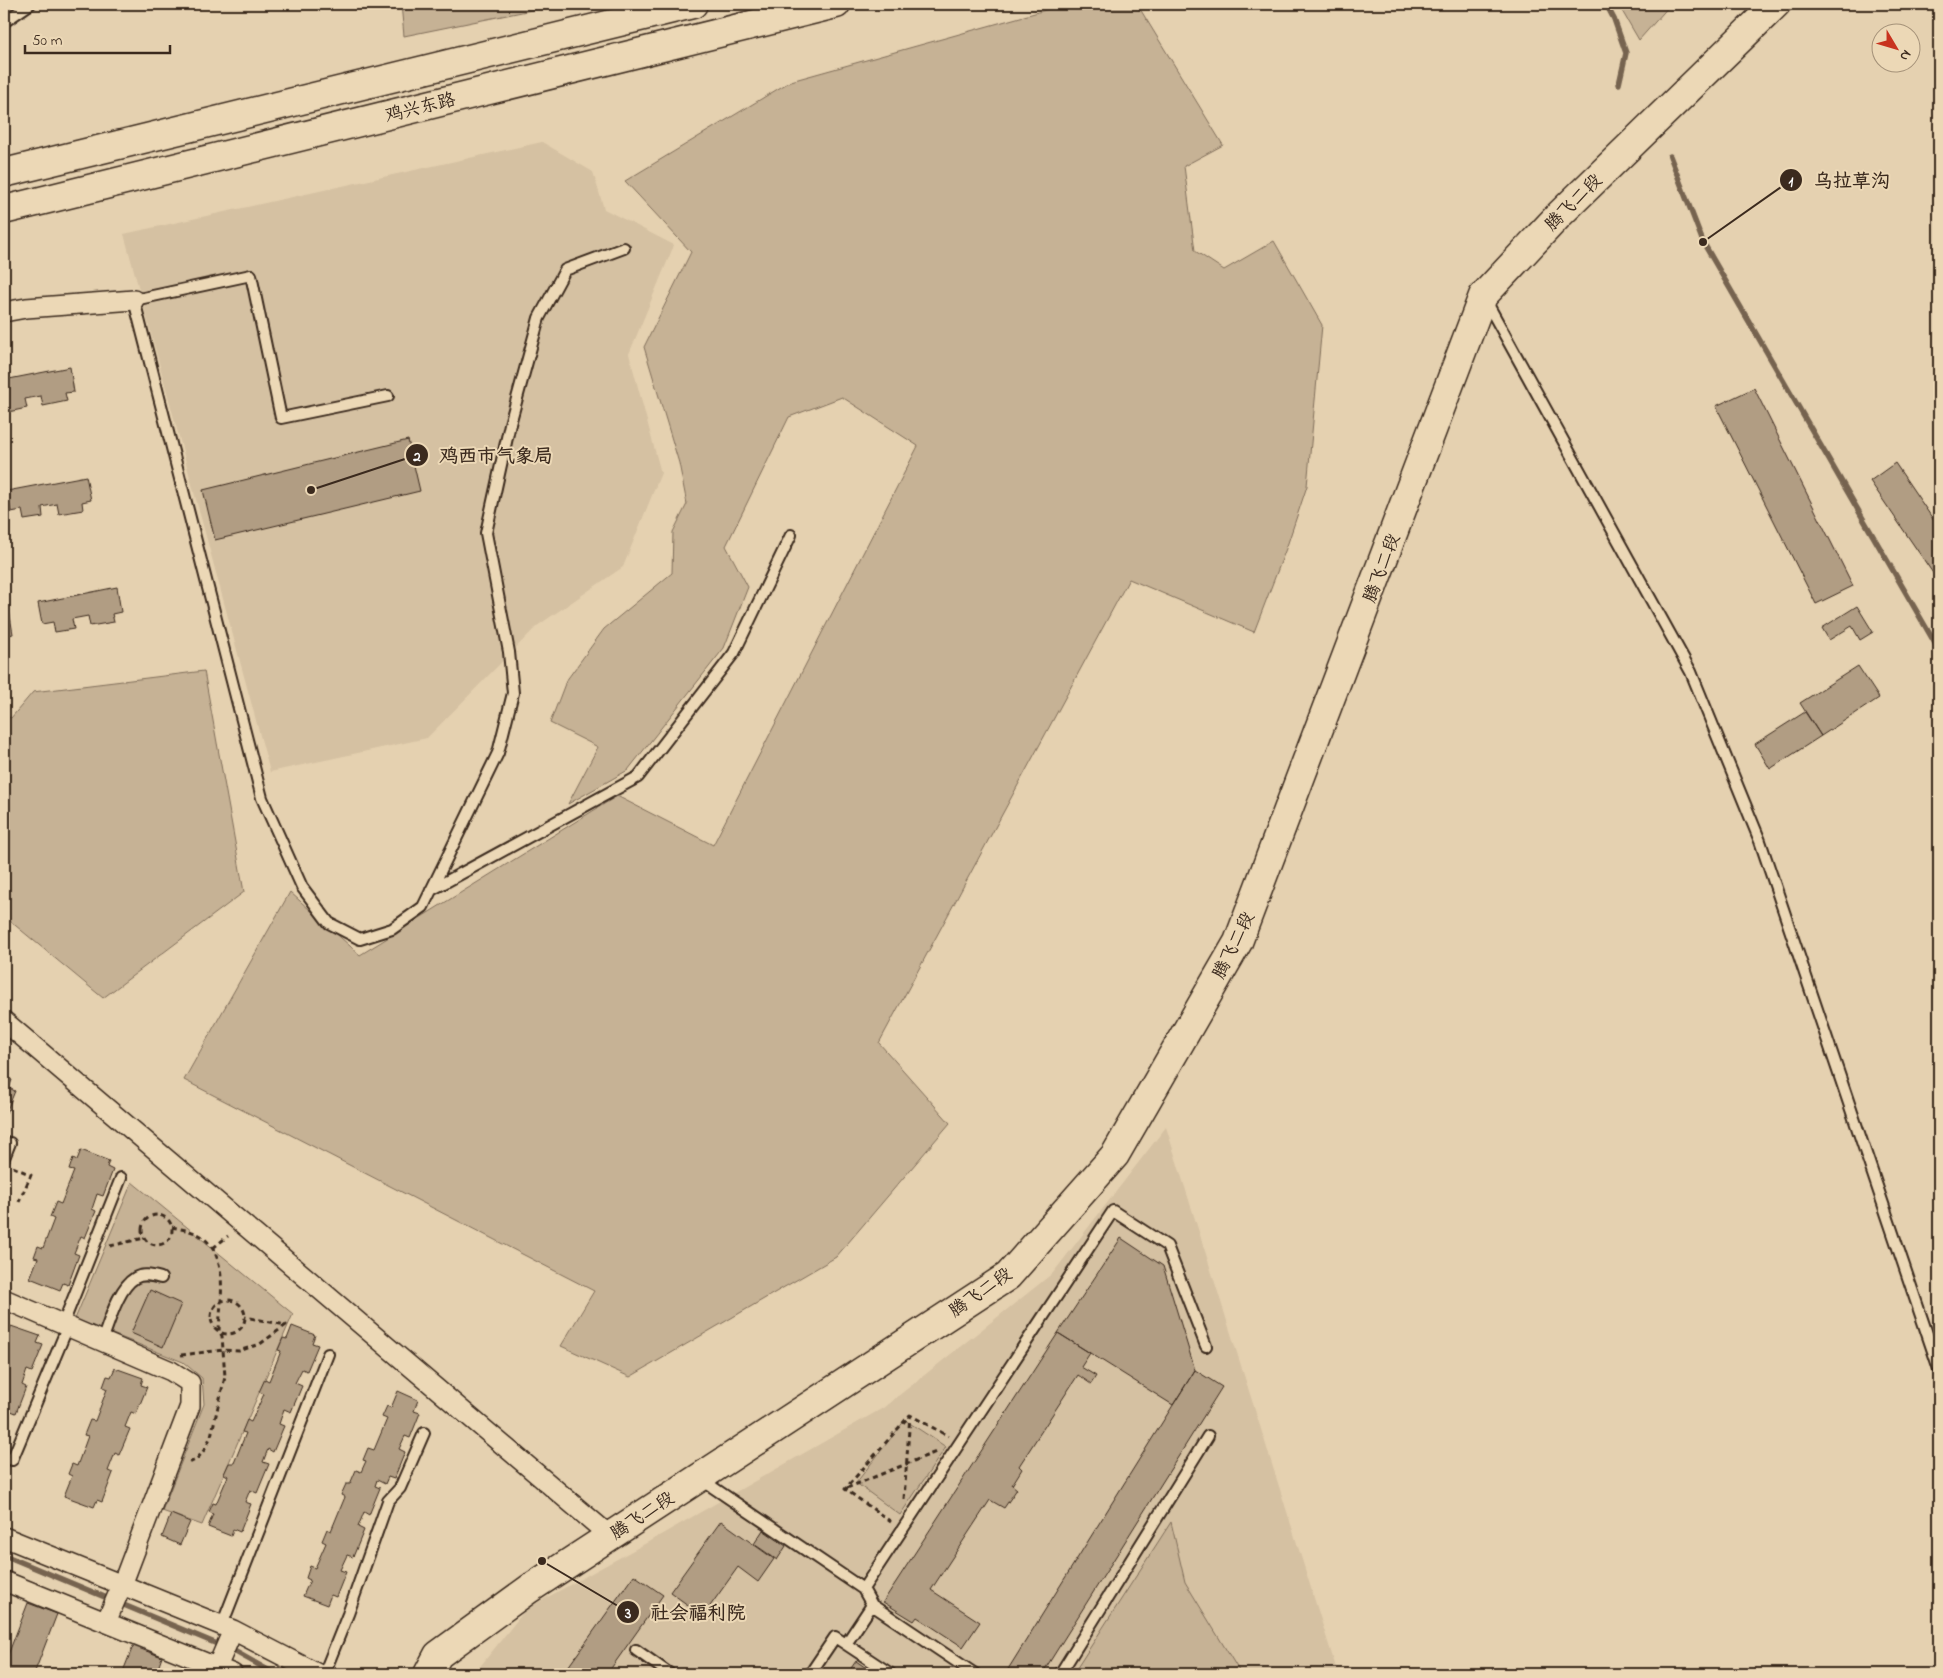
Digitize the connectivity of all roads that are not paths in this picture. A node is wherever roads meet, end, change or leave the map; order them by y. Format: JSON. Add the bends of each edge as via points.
{"nodes":[{"id":1,"x":30,"y":4,"type":"edge"},
{"id":2,"x":693,"y":4,"type":"edge"},
{"id":3,"x":836,"y":4,"type":"edge"},
{"id":4,"x":1776,"y":4,"type":"edge"},
{"id":5,"x":4,"y":22,"type":"edge"},
{"id":6,"x":4,"y":174,"type":"edge"},
{"id":7,"x":4,"y":210,"type":"edge"},
{"id":8,"x":624,"y":248,"type":"dead end"},
{"id":9,"x":1483,"y":296,"type":"junction"},
{"id":10,"x":134,"y":300,"type":"junction"},
{"id":11,"x":4,"y":312,"type":"edge"},
{"id":12,"x":388,"y":396,"type":"dead end"},
{"id":13,"x":791,"y":535,"type":"dead end"},
{"id":14,"x":432,"y":890,"type":"junction"},
{"id":15,"x":4,"y":1021,"type":"edge"},
{"id":16,"x":10,"y":1143,"type":"dead end"},
{"id":17,"x":7,"y":1162,"type":"edge"},
{"id":18,"x":121,"y":1178,"type":"dead end"},
{"id":19,"x":162,"y":1278,"type":"dead end"},
{"id":20,"x":4,"y":1299,"type":"edge"},
{"id":21,"x":65,"y":1325,"type":"junction"},
{"id":22,"x":102,"y":1341,"type":"junction"},
{"id":23,"x":1206,"y":1346,"type":"dead end"},
{"id":24,"x":328,"y":1354,"type":"dead end"},
{"id":25,"x":1939,"y":1369,"type":"edge"},
{"id":26,"x":424,"y":1433,"type":"dead end"},
{"id":27,"x":1208,"y":1436,"type":"dead end"},
{"id":28,"x":12,"y":1460,"type":"dead end"},
{"id":29,"x":699,"y":1478,"type":"junction"},
{"id":30,"x":4,"y":1536,"type":"edge"},
{"id":31,"x":610,"y":1536,"type":"junction"},
{"id":32,"x":4,"y":1581,"type":"edge"},
{"id":33,"x":122,"y":1585,"type":"junction"},
{"id":34,"x":863,"y":1589,"type":"junction"},
{"id":35,"x":872,"y":1605,"type":"junction"},
{"id":36,"x":106,"y":1622,"type":"junction"},
{"id":37,"x":228,"y":1628,"type":"junction"},
{"id":38,"x":846,"y":1644,"type":"junction"},
{"id":39,"x":636,"y":1650,"type":"dead end"},
{"id":40,"x":225,"y":1671,"type":"edge"},
{"id":41,"x":318,"y":1674,"type":"edge"},
{"id":42,"x":324,"y":1674,"type":"edge"},
{"id":43,"x":428,"y":1674,"type":"edge"},
{"id":44,"x":670,"y":1674,"type":"edge"},
{"id":45,"x":810,"y":1674,"type":"edge"},
{"id":46,"x":891,"y":1674,"type":"edge"},
{"id":47,"x":975,"y":1674,"type":"edge"},
{"id":48,"x":1060,"y":1674,"type":"edge"}],
"edges":[{"from":1,"to":5,"type":"lane"},
{"from":2,"to":6,"type":"main road","name":"鸡兴东路"},
{"from":3,"to":7,"type":"main road","name":"鸡兴东路"},
{"from":4,"to":9,"type":"main road","name":"腾飞二段","via":[[1560,214]]},
{"from":8,"to":14,"type":"lane","via":[[565,270],[539,318],[510,424],[486,533],[509,652],[512,693],[498,753]]},
{"from":9,"to":25,"type":"lane","via":[[1691,672],[1760,841]]},
{"from":9,"to":29,"type":"main road","name":"腾飞二段","via":[[1238,942],[1115,1155],[1008,1276]]},
{"from":10,"to":11,"type":"street"},
{"from":10,"to":12,"type":"lane","via":[[251,275],[281,418]]},
{"from":10,"to":14,"type":"lane","via":[[262,798],[302,887],[329,923],[360,939],[392,929],[424,907]]},
{"from":13,"to":14,"type":"lane","via":[[734,653],[638,777]]},
{"from":15,"to":31,"type":"street"},
{"from":16,"to":17,"type":"lane"},
{"from":18,"to":21,"type":"lane"},
{"from":19,"to":22,"type":"lane","via":[[149,1275],[135,1278],[123,1290]]},
{"from":20,"to":21,"type":"street"},
{"from":21,"to":22,"type":"street"},
{"from":21,"to":28,"type":"lane"},
{"from":22,"to":33,"type":"street","via":[[171,1371],[190,1383],[190,1406]]},
{"from":23,"to":34,"type":"lane","via":[[1167,1246],[1113,1211]]},
{"from":24,"to":37,"type":"lane"},
{"from":26,"to":42,"type":"lane","via":[[400,1488],[388,1500]]},
{"from":27,"to":48,"type":"lane"},
{"from":29,"to":31,"type":"main road","name":"腾飞二段"},
{"from":29,"to":34,"type":"lane"},
{"from":30,"to":33,"type":"street"},
{"from":31,"to":43,"type":"main road","name":"腾飞二段","via":[[529,1589],[438,1655]]},
{"from":32,"to":36,"type":"street"},
{"from":33,"to":36,"type":"street"},
{"from":33,"to":37,"type":"street"},
{"from":34,"to":35,"type":"lane"},
{"from":35,"to":38,"type":"lane"},
{"from":35,"to":47,"type":"lane"},
{"from":36,"to":40,"type":"street"},
{"from":37,"to":40,"type":"street"},
{"from":37,"to":41,"type":"street"},
{"from":38,"to":45,"type":"lane","via":[[835,1637]]},
{"from":38,"to":46,"type":"lane"},
{"from":39,"to":44,"type":"lane"}]}
